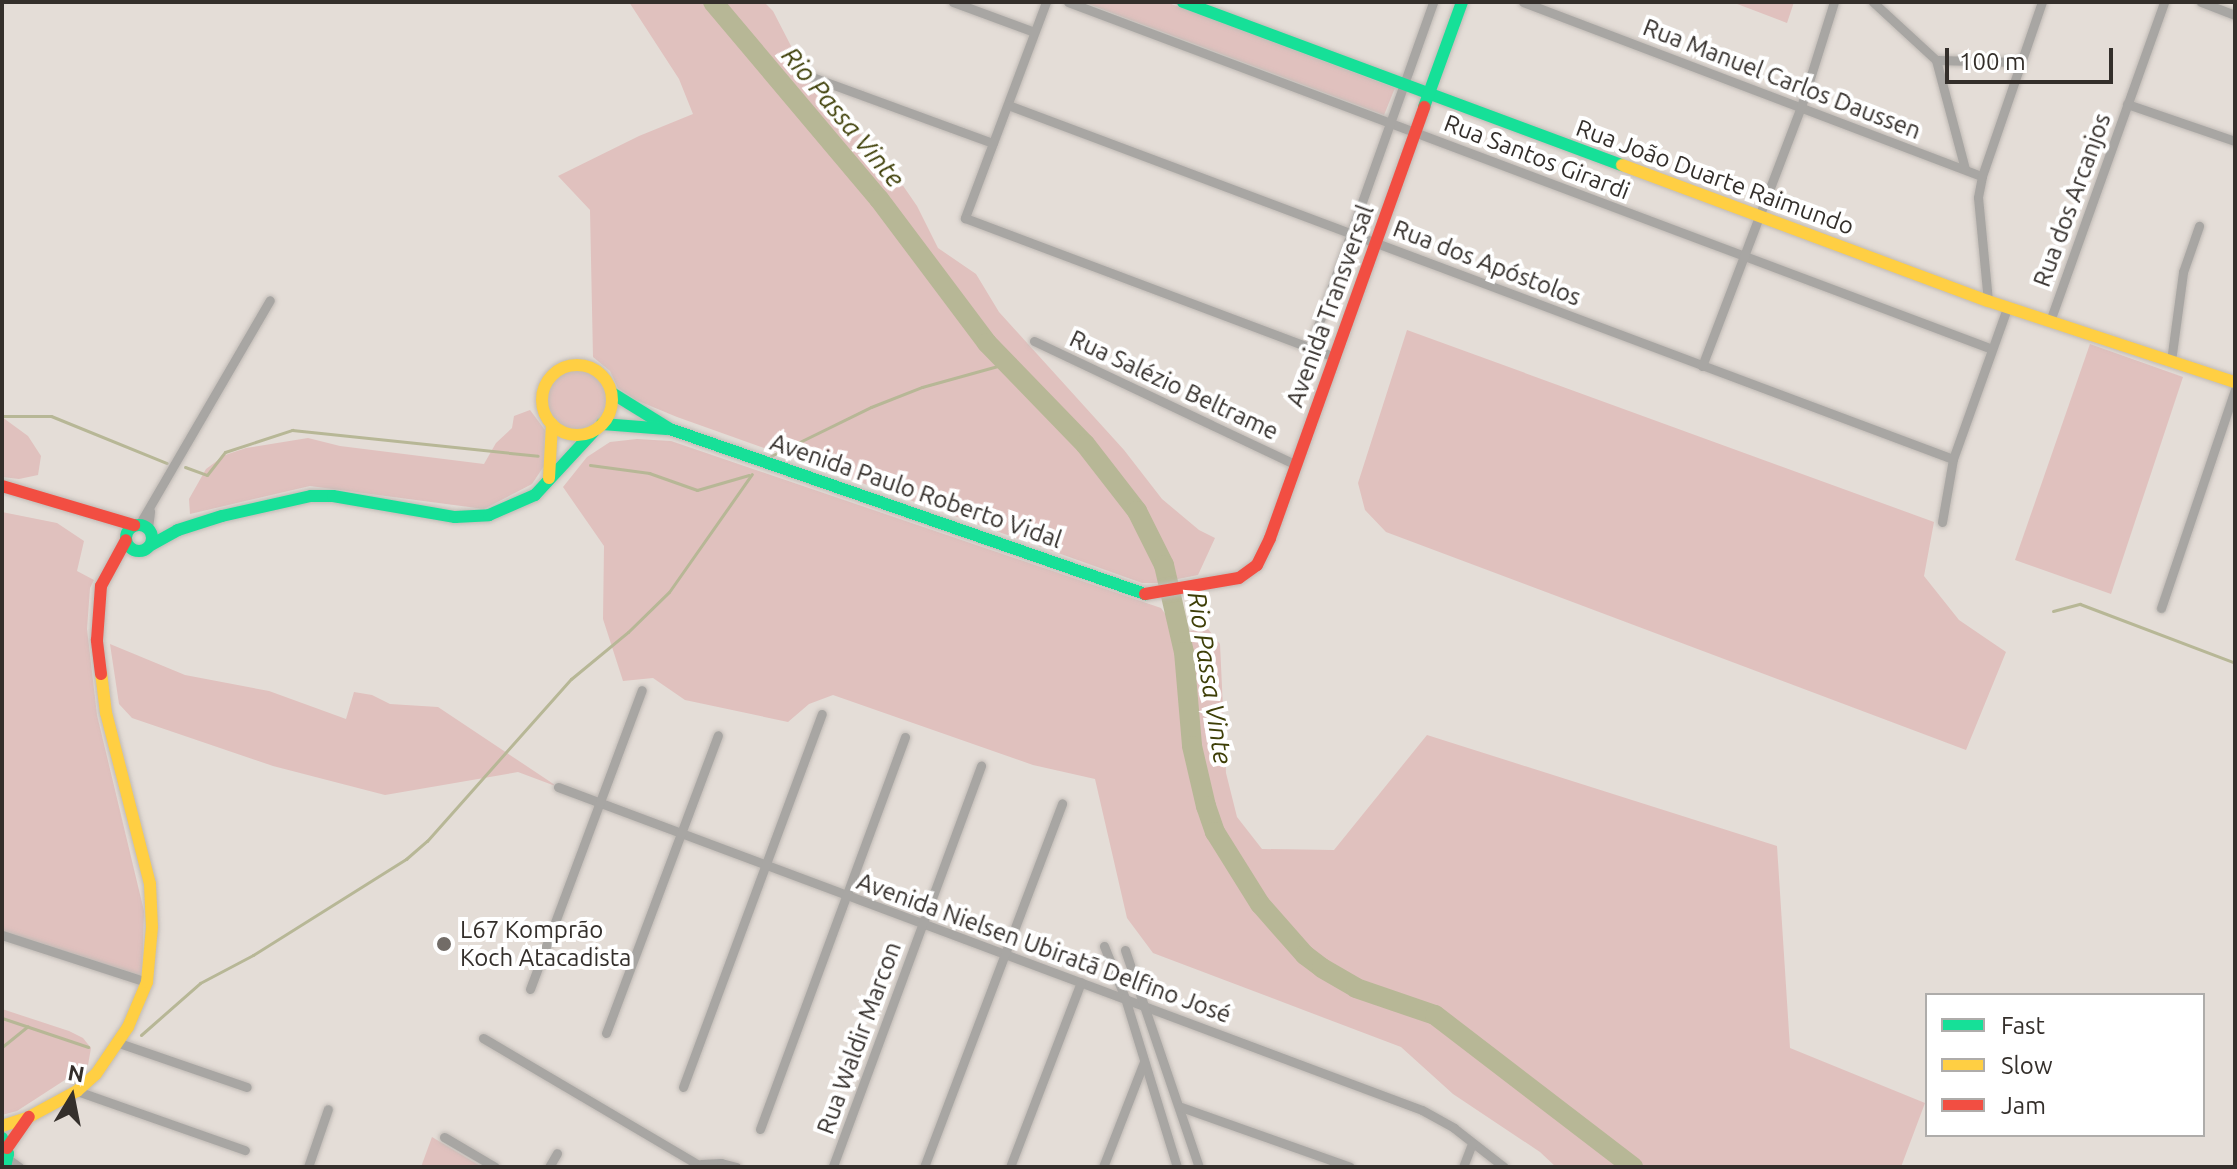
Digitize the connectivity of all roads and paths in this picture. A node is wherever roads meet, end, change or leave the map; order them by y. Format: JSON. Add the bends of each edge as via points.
{"nodes":[{"id":1,"x":953,"y":2,"type":"edge"},
{"id":2,"x":1046,"y":2,"type":"edge"},
{"id":3,"x":1068,"y":2,"type":"edge"},
{"id":4,"x":1183,"y":2,"type":"edge"},
{"id":5,"x":1433,"y":2,"type":"edge"},
{"id":6,"x":1462,"y":2,"type":"edge"},
{"id":7,"x":1523,"y":2,"type":"edge"},
{"id":8,"x":1834,"y":2,"type":"edge"},
{"id":9,"x":1873,"y":2,"type":"edge"},
{"id":10,"x":2042,"y":2,"type":"edge"},
{"id":11,"x":2164,"y":2,"type":"edge"},
{"id":12,"x":2201,"y":2,"type":"edge"},
{"id":13,"x":2235,"y":15,"type":"edge"},
{"id":14,"x":1034,"y":32,"type":"junction"},
{"id":15,"x":1936,"y":60,"type":"junction"},
{"id":16,"x":2020,"y":62,"type":"junction"},
{"id":17,"x":804,"y":74,"type":"dead end"},
{"id":18,"x":1404,"y":84,"type":"junction"},
{"id":19,"x":1430,"y":93,"type":"junction"},
{"id":20,"x":2127,"y":104,"type":"junction"},
{"id":21,"x":1008,"y":105,"type":"junction"},
{"id":22,"x":1801,"y":107,"type":"junction"},
{"id":23,"x":1390,"y":123,"type":"junction"},
{"id":24,"x":1415,"y":133,"type":"junction"},
{"id":25,"x":2235,"y":141,"type":"edge"},
{"id":26,"x":993,"y":143,"type":"junction"},
{"id":27,"x":1965,"y":169,"type":"junction"},
{"id":28,"x":1982,"y":176,"type":"junction"},
{"id":29,"x":1759,"y":217,"type":"junction"},
{"id":30,"x":2199,"y":226,"type":"dead end"},
{"id":31,"x":1351,"y":233,"type":"junction"},
{"id":32,"x":1376,"y":243,"type":"junction"},
{"id":33,"x":1745,"y":257,"type":"junction"},
{"id":34,"x":270,"y":300,"type":"dead end"},
{"id":35,"x":1988,"y":301,"type":"junction"},
{"id":36,"x":2007,"y":308,"type":"junction"},
{"id":37,"x":2050,"y":321,"type":"junction"},
{"id":38,"x":1034,"y":341,"type":"dead end"},
{"id":39,"x":1310,"y":348,"type":"junction"},
{"id":40,"x":1992,"y":349,"type":"junction"},
{"id":41,"x":1335,"y":357,"type":"junction"},
{"id":42,"x":2171,"y":361,"type":"junction"},
{"id":43,"x":1702,"y":366,"type":"junction"},
{"id":44,"x":2235,"y":382,"type":"edge"},
{"id":45,"x":2235,"y":389,"type":"edge"},
{"id":46,"x":612,"y":393,"type":"junction"},
{"id":47,"x":552,"y":424,"type":"junction"},
{"id":48,"x":598,"y":428,"type":"junction"},
{"id":49,"x":670,"y":429,"type":"junction"},
{"id":50,"x":1953,"y":459,"type":"junction"},
{"id":51,"x":1296,"y":465,"type":"junction"},
{"id":52,"x":549,"y":478,"type":"junction"},
{"id":53,"x":2,"y":486,"type":"edge"},
{"id":54,"x":1942,"y":522,"type":"dead end"},
{"id":55,"x":139,"y":535,"type":"junction"},
{"id":56,"x":1148,"y":595,"type":"joint"},
{"id":57,"x":2161,"y":608,"type":"dead end"},
{"id":58,"x":642,"y":690,"type":"dead end"},
{"id":59,"x":822,"y":714,"type":"dead end"},
{"id":60,"x":718,"y":735,"type":"dead end"},
{"id":61,"x":905,"y":737,"type":"dead end"},
{"id":62,"x":981,"y":765,"type":"dead end"},
{"id":63,"x":558,"y":787,"type":"dead end"},
{"id":64,"x":600,"y":803,"type":"junction"},
{"id":65,"x":1062,"y":803,"type":"dead end"},
{"id":66,"x":681,"y":834,"type":"junction"},
{"id":67,"x":766,"y":865,"type":"junction"},
{"id":68,"x":847,"y":895,"type":"junction"},
{"id":69,"x":923,"y":924,"type":"junction"},
{"id":70,"x":2,"y":935,"type":"edge"},
{"id":71,"x":1104,"y":946,"type":"dead end"},
{"id":72,"x":1125,"y":950,"type":"dead end"},
{"id":73,"x":1004,"y":954,"type":"junction"},
{"id":74,"x":147,"y":982,"type":"junction"},
{"id":75,"x":1081,"y":982,"type":"junction"},
{"id":76,"x":530,"y":989,"type":"dead end"},
{"id":77,"x":1125,"y":998,"type":"junction"},
{"id":78,"x":1148,"y":1007,"type":"junction"},
{"id":79,"x":606,"y":1033,"type":"dead end"},
{"id":80,"x":483,"y":1038,"type":"dead end"},
{"id":81,"x":119,"y":1043,"type":"junction"},
{"id":82,"x":1144,"y":1061,"type":"junction"},
{"id":83,"x":247,"y":1087,"type":"dead end"},
{"id":84,"x":683,"y":1087,"type":"dead end"},
{"id":85,"x":77,"y":1091,"type":"junction"},
{"id":86,"x":1181,"y":1107,"type":"junction"},
{"id":87,"x":328,"y":1109,"type":"dead end"},
{"id":88,"x":29,"y":1117,"type":"junction"},
{"id":89,"x":2,"y":1126,"type":"edge"},
{"id":90,"x":760,"y":1129,"type":"dead end"},
{"id":91,"x":444,"y":1137,"type":"dead end"},
{"id":92,"x":1472,"y":1144,"type":"junction"},
{"id":93,"x":245,"y":1150,"type":"dead end"},
{"id":94,"x":6,"y":1153,"type":"edge"},
{"id":95,"x":557,"y":1153,"type":"dead end"},
{"id":96,"x":701,"y":1166,"type":"edge"},
{"id":97,"x":833,"y":1166,"type":"edge"},
{"id":98,"x":19,"y":1167,"type":"edge"},
{"id":99,"x":308,"y":1167,"type":"edge"},
{"id":100,"x":495,"y":1167,"type":"edge"},
{"id":101,"x":549,"y":1167,"type":"edge"},
{"id":102,"x":736,"y":1167,"type":"edge"},
{"id":103,"x":924,"y":1167,"type":"edge"},
{"id":104,"x":1010,"y":1167,"type":"edge"},
{"id":105,"x":1103,"y":1167,"type":"edge"},
{"id":106,"x":1177,"y":1167,"type":"edge"},
{"id":107,"x":1199,"y":1167,"type":"edge"},
{"id":108,"x":1350,"y":1167,"type":"edge"},
{"id":109,"x":1463,"y":1167,"type":"edge"},
{"id":110,"x":1504,"y":1167,"type":"edge"}],
"edges":[{"from":1,"to":14,"type":"street"},
{"from":2,"to":14,"type":"street"},
{"from":3,"to":23,"type":"street","name":"Rua Santos Girardi"},
{"from":4,"to":18,"type":"main road","name":"Rua João Duarte Raimundo"},
{"from":5,"to":18,"type":"street"},
{"from":6,"to":19,"type":"main road","name":"Avenida Transversal"},
{"from":7,"to":22,"type":"street","name":"Rua Manuel Carlos Daussen"},
{"from":8,"to":22,"type":"street"},
{"from":9,"to":15,"type":"street"},
{"from":10,"to":16,"type":"street"},
{"from":11,"to":20,"type":"street","name":"Rua dos Arcanjos"},
{"from":12,"to":13,"type":"street"},
{"from":14,"to":21,"type":"street"},
{"from":15,"to":16,"type":"street"},
{"from":15,"to":27,"type":"street"},
{"from":16,"to":28,"type":"street"},
{"from":17,"to":26,"type":"street"},
{"from":18,"to":19,"type":"main road","name":"Rua João Duarte Raimundo"},
{"from":18,"to":23,"type":"street"},
{"from":19,"to":24,"type":"main road","name":"Avenida Transversal"},
{"from":19,"to":29,"type":"main road","name":"Rua João Duarte Raimundo"},
{"from":20,"to":25,"type":"street"},
{"from":20,"to":37,"type":"street","name":"Rua dos Arcanjos"},
{"from":21,"to":26,"type":"street"},
{"from":21,"to":31,"type":"street","name":"Rua dos Apóstolos"},
{"from":22,"to":27,"type":"street","name":"Rua Manuel Carlos Daussen"},
{"from":22,"to":29,"type":"street"},
{"from":23,"to":24,"type":"street","name":"Rua Santos Girardi"},
{"from":23,"to":31,"type":"street"},
{"from":24,"to":32,"type":"main road","name":"Avenida Transversal"},
{"from":24,"to":33,"type":"street","name":"Rua Santos Girardi"},
{"from":26,"to":39,"type":"street","via":[[965,218]]},
{"from":27,"to":28,"type":"street","name":"Rua Manuel Carlos Daussen"},
{"from":28,"to":35,"type":"street","via":[[1978,209]]},
{"from":29,"to":33,"type":"street"},
{"from":29,"to":35,"type":"main road","name":"Rua João Duarte Raimundo"},
{"from":30,"to":42,"type":"street","via":[[2182,281]]},
{"from":31,"to":32,"type":"street","name":"Rua dos Apóstolos"},
{"from":31,"to":39,"type":"street"},
{"from":32,"to":41,"type":"main road","name":"Avenida Transversal"},
{"from":32,"to":43,"type":"street","name":"Rua dos Apóstolos"},
{"from":33,"to":40,"type":"street","name":"Rua Santos Girardi"},
{"from":33,"to":43,"type":"street"},
{"from":34,"to":55,"type":"street","via":[[151,504]]},
{"from":35,"to":36,"type":"main road","name":"Rua João Duarte Raimundo"},
{"from":36,"to":37,"type":"main road","name":"Rua João Duarte Raimundo"},
{"from":36,"to":40,"type":"street"},
{"from":37,"to":42,"type":"main road","name":"Rua João Duarte Raimundo"},
{"from":38,"to":51,"type":"street","name":"Rua Salézio Beltrame"},
{"from":39,"to":41,"type":"street"},
{"from":40,"to":50,"type":"street"},
{"from":41,"to":51,"type":"main road","name":"Avenida Transversal"},
{"from":42,"to":44,"type":"main road","name":"Rua João Duarte Raimundo"},
{"from":43,"to":50,"type":"street","name":"Rua dos Apóstolos"},
{"from":45,"to":57,"type":"street"},
{"from":46,"to":47,"type":"main road","via":[[600,373],[578,364],[566,366],[555,372],[543,392],[545,414]]},
{"from":46,"to":48,"type":"main road","via":[[612,405]]},
{"from":46,"to":49,"type":"main road","name":"Avenida Paulo Roberto Vidal"},
{"from":47,"to":48,"type":"main road","via":[[572,434]]},
{"from":47,"to":52,"type":"main road"},
{"from":48,"to":49,"type":"main road","name":"Avenida Paulo Roberto Vidal"},
{"from":48,"to":52,"type":"main road"},
{"from":49,"to":56,"type":"main road","name":"Avenida Paulo Roberto Vidal"},
{"from":50,"to":54,"type":"street"},
{"from":51,"to":56,"type":"main road","name":"Avenida Transversal","via":[[1257,565],[1239,578]]},
{"from":52,"to":55,"type":"main road","via":[[520,505],[489,515],[432,514],[322,496]]},
{"from":53,"to":55,"type":"main road"},
{"from":55,"to":74,"type":"main road","via":[[109,571],[97,601],[106,713],[150,884]]},
{"from":58,"to":64,"type":"street"},
{"from":59,"to":67,"type":"street"},
{"from":60,"to":66,"type":"street"},
{"from":61,"to":68,"type":"street"},
{"from":62,"to":69,"type":"street","name":"Rua Waldir Marcon"},
{"from":63,"to":64,"type":"street","name":"Avenida Nielsen Ubiratã Delfino José"},
{"from":64,"to":66,"type":"street","name":"Avenida Nielsen Ubiratã Delfino José"},
{"from":64,"to":76,"type":"street"},
{"from":65,"to":73,"type":"street"},
{"from":66,"to":67,"type":"street","name":"Avenida Nielsen Ubiratã Delfino José"},
{"from":66,"to":79,"type":"street"},
{"from":67,"to":68,"type":"street","name":"Avenida Nielsen Ubiratã Delfino José"},
{"from":67,"to":84,"type":"street"},
{"from":68,"to":69,"type":"street","name":"Avenida Nielsen Ubiratã Delfino José"},
{"from":68,"to":90,"type":"street"},
{"from":69,"to":73,"type":"street","name":"Avenida Nielsen Ubiratã Delfino José"},
{"from":69,"to":97,"type":"street","name":"Rua Waldir Marcon"},
{"from":70,"to":74,"type":"street"},
{"from":71,"to":77,"type":"street"},
{"from":72,"to":78,"type":"street"},
{"from":73,"to":75,"type":"street","name":"Avenida Nielsen Ubiratã Delfino José"},
{"from":73,"to":103,"type":"street"},
{"from":74,"to":81,"type":"main road"},
{"from":75,"to":77,"type":"street","name":"Avenida Nielsen Ubiratã Delfino José"},
{"from":75,"to":104,"type":"street"},
{"from":77,"to":78,"type":"street","name":"Avenida Nielsen Ubiratã Delfino José"},
{"from":77,"to":82,"type":"street"},
{"from":78,"to":86,"type":"street"},
{"from":78,"to":92,"type":"street","name":"Avenida Nielsen Ubiratã Delfino José","via":[[1422,1110]]},
{"from":80,"to":96,"type":"street"},
{"from":81,"to":83,"type":"street"},
{"from":81,"to":85,"type":"main road"},
{"from":82,"to":105,"type":"street"},
{"from":82,"to":106,"type":"street"},
{"from":85,"to":88,"type":"main road"},
{"from":85,"to":93,"type":"street"},
{"from":86,"to":107,"type":"street"},
{"from":86,"to":108,"type":"street"},
{"from":87,"to":99,"type":"street"},
{"from":88,"to":89,"type":"main road"},
{"from":88,"to":94,"type":"main road"},
{"from":91,"to":100,"type":"street"},
{"from":92,"to":109,"type":"street"},
{"from":92,"to":110,"type":"street","name":"Avenida Nielsen Ubiratã Delfino José"},
{"from":94,"to":98,"type":"street"},
{"from":95,"to":101,"type":"street"},
{"from":96,"to":102,"type":"street"}]}
